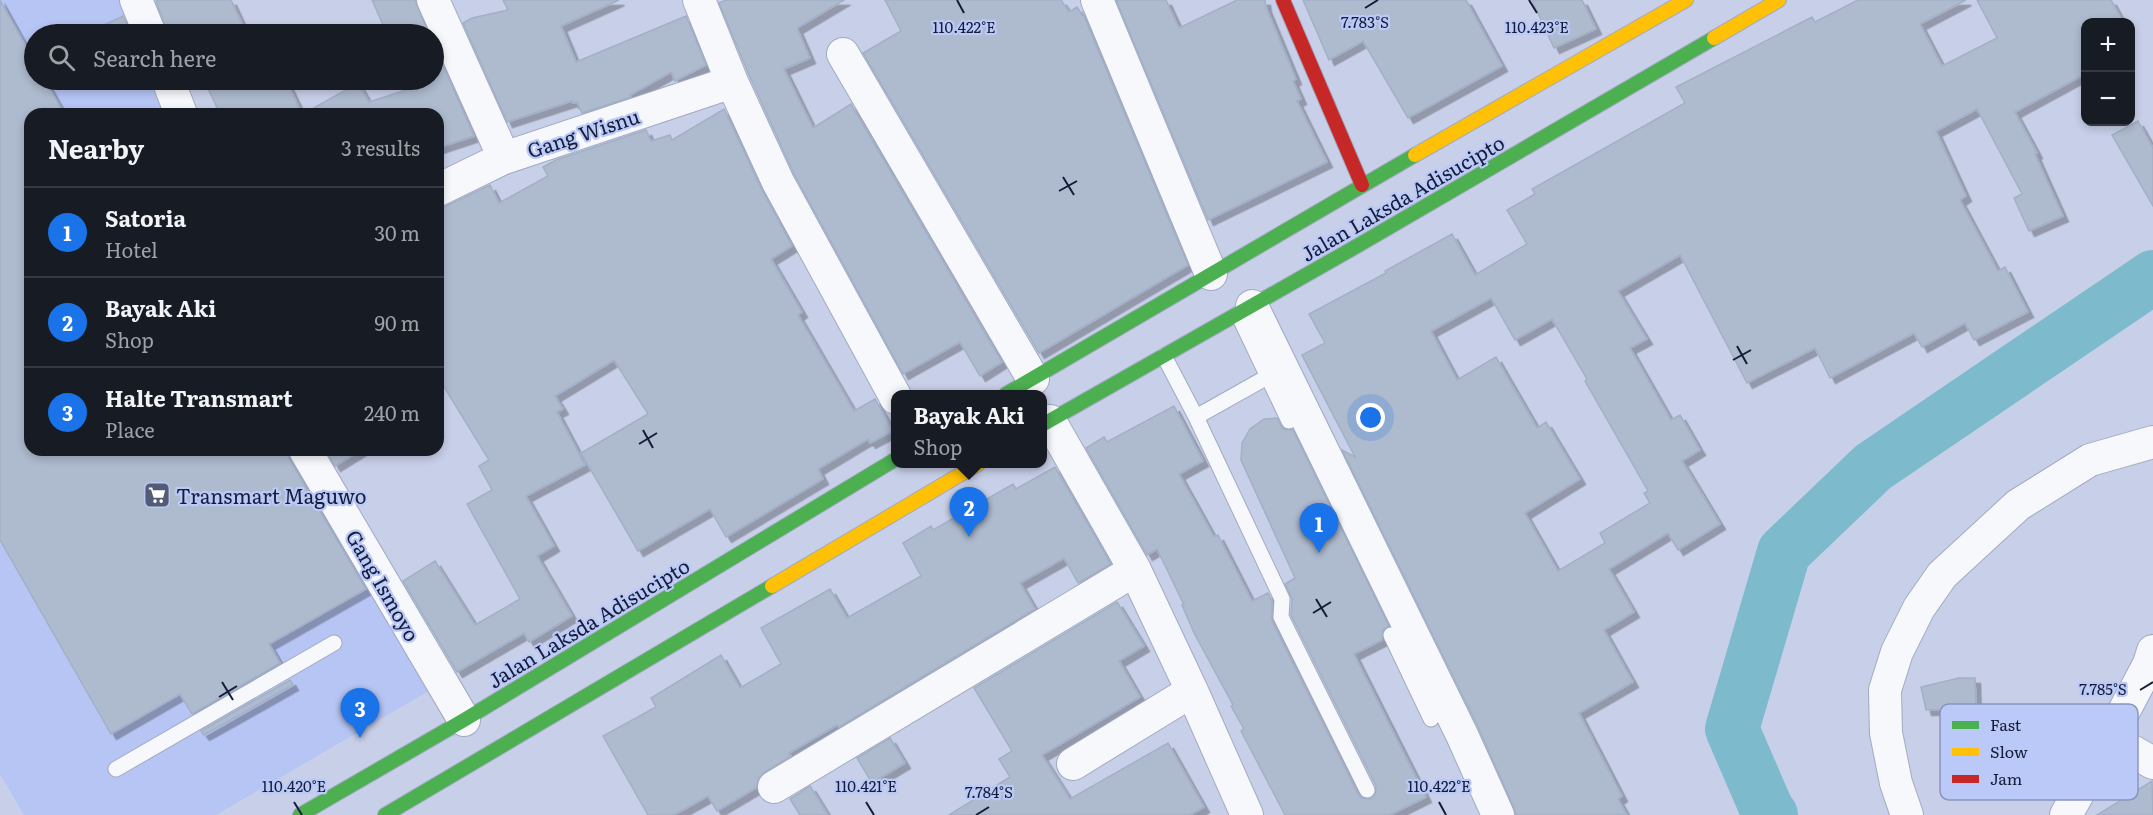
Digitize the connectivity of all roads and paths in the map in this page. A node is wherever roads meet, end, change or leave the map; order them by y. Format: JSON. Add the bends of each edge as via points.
{"nodes":[{"id":1,"x":136,"y":0,"type":"edge"},
{"id":2,"x":433,"y":0,"type":"edge"},
{"id":3,"x":699,"y":0,"type":"edge"},
{"id":4,"x":1097,"y":0,"type":"edge"},
{"id":5,"x":1283,"y":0,"type":"edge"},
{"id":6,"x":1647,"y":0,"type":"edge"},
{"id":7,"x":1686,"y":0,"type":"edge"},
{"id":8,"x":1779,"y":0,"type":"edge"},
{"id":9,"x":1656,"y":17,"type":"junction"},
{"id":10,"x":146,"y":24,"type":"edge"},
{"id":11,"x":444,"y":24,"type":"edge"},
{"id":12,"x":444,"y":24,"type":"edge"},
{"id":13,"x":843,"y":54,"type":"dead end"},
{"id":14,"x":732,"y":82,"type":"junction"},
{"id":15,"x":172,"y":90,"type":"edge"},
{"id":16,"x":179,"y":108,"type":"edge"},
{"id":17,"x":504,"y":158,"type":"junction"},
{"id":18,"x":1362,"y":185,"type":"junction"},
{"id":19,"x":444,"y":187,"type":"edge"},
{"id":20,"x":1211,"y":274,"type":"junction"},
{"id":21,"x":1245,"y":310,"type":"junction"},
{"id":22,"x":1164,"y":356,"type":"junction"},
{"id":23,"x":1269,"y":376,"type":"junction"},
{"id":24,"x":1033,"y":379,"type":"junction"},
{"id":25,"x":892,"y":390,"type":"edge"},
{"id":26,"x":1013,"y":390,"type":"edge"},
{"id":27,"x":1196,"y":417,"type":"junction"},
{"id":28,"x":1289,"y":421,"type":"dead end"},
{"id":29,"x":1047,"y":422,"type":"edge"},
{"id":30,"x":1047,"y":425,"type":"edge"},
{"id":31,"x":2153,"y":442,"type":"edge"},
{"id":32,"x":309,"y":456,"type":"edge"},
{"id":33,"x":891,"y":462,"type":"edge"},
{"id":34,"x":971,"y":468,"type":"edge"},
{"id":35,"x":1134,"y":570,"type":"junction"},
{"id":36,"x":1391,"y":635,"type":"dead end"},
{"id":37,"x":334,"y":643,"type":"dead end"},
{"id":38,"x":2153,"y":651,"type":"edge"},
{"id":39,"x":1192,"y":691,"type":"junction"},
{"id":40,"x":2127,"y":704,"type":"edge"},
{"id":41,"x":1431,"y":719,"type":"dead end"},
{"id":42,"x":464,"y":720,"type":"junction"},
{"id":43,"x":2138,"y":754,"type":"edge"},
{"id":44,"x":2153,"y":763,"type":"edge"},
{"id":45,"x":1073,"y":764,"type":"dead end"},
{"id":46,"x":116,"y":769,"type":"dead end"},
{"id":47,"x":774,"y":787,"type":"dead end"},
{"id":48,"x":1367,"y":790,"type":"dead end"},
{"id":49,"x":2074,"y":800,"type":"edge"},
{"id":50,"x":300,"y":815,"type":"edge"},
{"id":51,"x":385,"y":815,"type":"edge"},
{"id":52,"x":1247,"y":815,"type":"edge"},
{"id":53,"x":1498,"y":815,"type":"edge"},
{"id":54,"x":1906,"y":815,"type":"edge"},
{"id":55,"x":2066,"y":815,"type":"edge"}],
"edges":[{"from":1,"to":10,"type":"street"},
{"from":2,"to":12,"type":"street"},
{"from":3,"to":14,"type":"street"},
{"from":4,"to":20,"type":"street"},
{"from":5,"to":18,"type":"main road"},
{"from":6,"to":9,"type":"lane"},
{"from":7,"to":9,"type":"main road","name":"Jalan Laksda Adisucipto"},
{"from":8,"to":21,"type":"main road","name":"Jalan Laksda Adisucipto"},
{"from":9,"to":18,"type":"main road","name":"Jalan Laksda Adisucipto"},
{"from":11,"to":17,"type":"street"},
{"from":13,"to":24,"type":"street"},
{"from":14,"to":17,"type":"street","name":"Gang Wisnu"},
{"from":14,"to":25,"type":"street","via":[[778,182]]},
{"from":15,"to":16,"type":"street"},
{"from":17,"to":19,"type":"street","name":"Gang Wisnu"},
{"from":18,"to":20,"type":"main road","name":"Jalan Laksda Adisucipto"},
{"from":20,"to":24,"type":"main road","name":"Jalan Laksda Adisucipto"},
{"from":21,"to":22,"type":"main road","name":"Jalan Laksda Adisucipto"},
{"from":21,"to":23,"type":"lane"},
{"from":21,"to":53,"type":"street","via":[[1462,735]]},
{"from":22,"to":27,"type":"lane"},
{"from":22,"to":29,"type":"main road","name":"Jalan Laksda Adisucipto"},
{"from":23,"to":27,"type":"lane"},
{"from":23,"to":28,"type":"lane"},
{"from":24,"to":26,"type":"main road","name":"Jalan Laksda Adisucipto"},
{"from":27,"to":48,"type":"lane","via":[[1282,599],[1281,617]]},
{"from":30,"to":35,"type":"street"},
{"from":31,"to":54,"type":"street","via":[[2090,460],[2018,505],[1942,575],[1919,608],[1897,652],[1885,690],[1886,733]]},
{"from":32,"to":42,"type":"street","name":"Gang Ismoyo"},
{"from":33,"to":42,"type":"main road","name":"Jalan Laksda Adisucipto"},
{"from":34,"to":51,"type":"main road"},
{"from":35,"to":39,"type":"street"},
{"from":35,"to":47,"type":"street"},
{"from":36,"to":41,"type":"lane"},
{"from":37,"to":46,"type":"lane"},
{"from":38,"to":40,"type":"street"},
{"from":39,"to":45,"type":"street"},
{"from":39,"to":52,"type":"street"},
{"from":42,"to":50,"type":"main road","name":"Jalan Laksda Adisucipto"},
{"from":43,"to":44,"type":"street"},
{"from":49,"to":55,"type":"street"}]}
